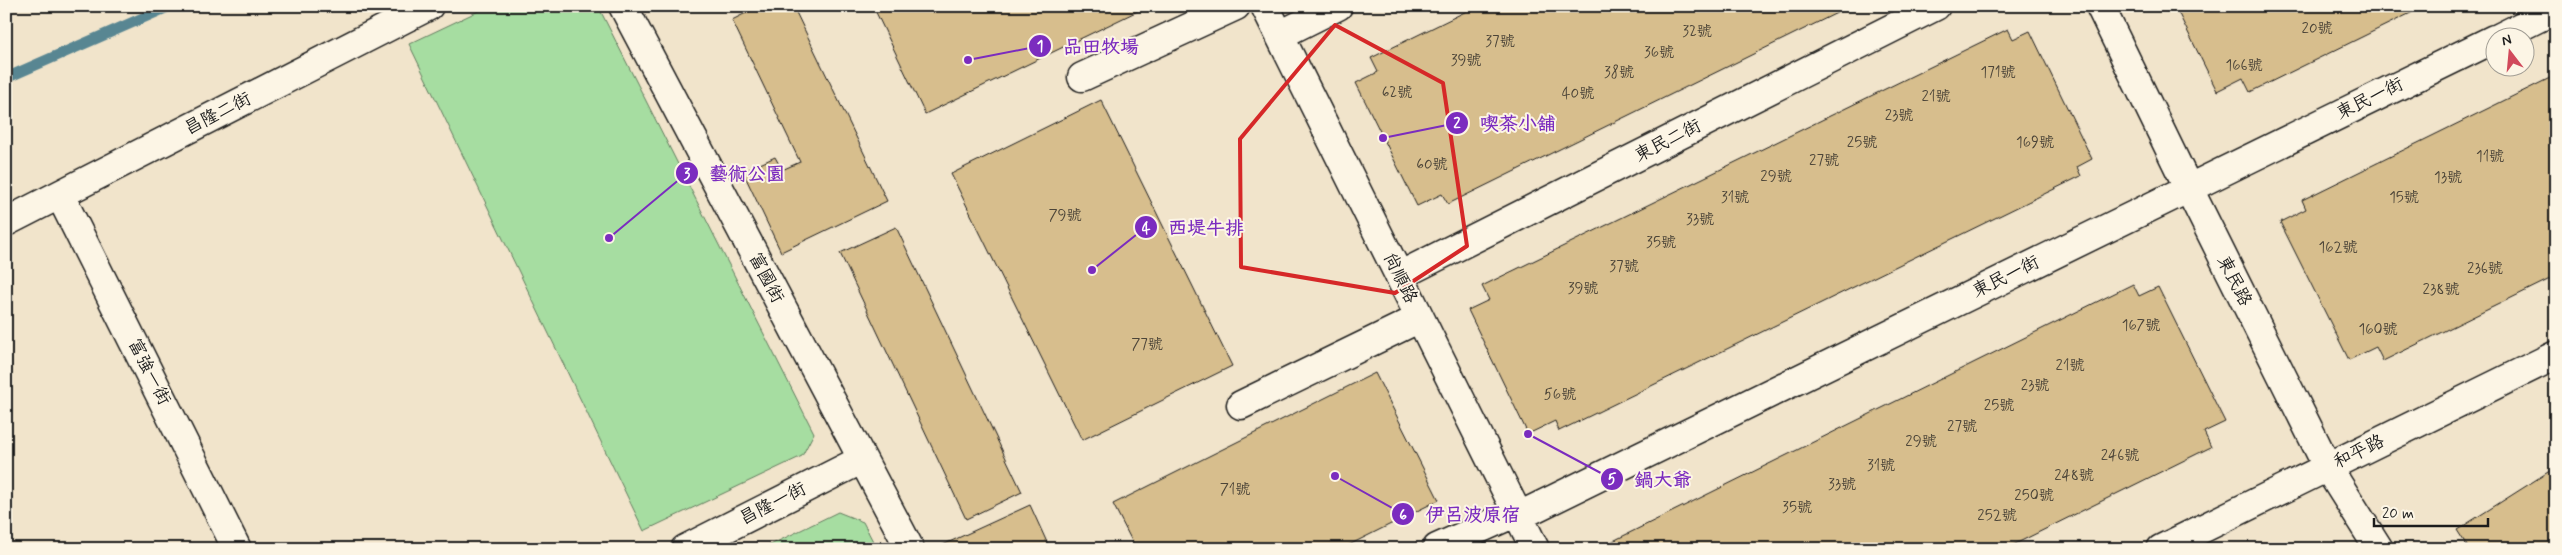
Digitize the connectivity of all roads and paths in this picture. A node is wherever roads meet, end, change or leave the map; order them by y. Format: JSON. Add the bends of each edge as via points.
{"nodes":[{"id":1,"x":429,"y":6,"type":"edge"},
{"id":2,"x":623,"y":6,"type":"edge"},
{"id":3,"x":1236,"y":6,"type":"edge"},
{"id":4,"x":1265,"y":6,"type":"edge"},
{"id":5,"x":1338,"y":6,"type":"edge"},
{"id":6,"x":1936,"y":6,"type":"edge"},
{"id":7,"x":2100,"y":6,"type":"edge"},
{"id":8,"x":2556,"y":10,"type":"edge"},
{"id":9,"x":2517,"y":28,"type":"edge"},
{"id":10,"x":1280,"y":34,"type":"junction"},
{"id":11,"x":2484,"y":44,"type":"edge"},
{"id":12,"x":1082,"y":77,"type":"dead end"},
{"id":13,"x":2188,"y":188,"type":"junction"},
{"id":14,"x":60,"y":195,"type":"junction"},
{"id":15,"x":6,"y":222,"type":"edge"},
{"id":16,"x":1399,"y":276,"type":"junction"},
{"id":17,"x":1420,"y":318,"type":"junction"},
{"id":18,"x":2556,"y":355,"type":"edge"},
{"id":19,"x":1241,"y":405,"type":"dead end"},
{"id":20,"x":861,"y":460,"type":"junction"},
{"id":21,"x":2328,"y":468,"type":"junction"},
{"id":22,"x":1518,"y":514,"type":"junction"},
{"id":23,"x":1437,"y":548,"type":"dead end"},
{"id":24,"x":237,"y":549,"type":"edge"},
{"id":25,"x":685,"y":549,"type":"edge"},
{"id":26,"x":910,"y":549,"type":"edge"},
{"id":27,"x":1535,"y":549,"type":"edge"},
{"id":28,"x":2161,"y":549,"type":"edge"},
{"id":29,"x":2379,"y":549,"type":"edge"}],
"edges":[{"from":1,"to":14,"type":"street","name":"昌隆二街"},
{"from":2,"to":20,"type":"street","name":"富國街"},
{"from":3,"to":12,"type":"street"},
{"from":4,"to":10,"type":"street","name":"尚順路"},
{"from":5,"to":10,"type":"street"},
{"from":6,"to":16,"type":"street","name":"東民二街"},
{"from":7,"to":13,"type":"street","name":"東民路"},
{"from":8,"to":9,"type":"street","name":"東民一街"},
{"from":10,"to":16,"type":"street","name":"尚順路"},
{"from":11,"to":13,"type":"street","name":"東民一街"},
{"from":13,"to":21,"type":"street","name":"東民路"},
{"from":13,"to":22,"type":"street","name":"東民一街"},
{"from":14,"to":15,"type":"street","name":"昌隆二街"},
{"from":14,"to":24,"type":"street","name":"富強一街"},
{"from":16,"to":17,"type":"street","name":"尚順路"},
{"from":17,"to":19,"type":"street"},
{"from":17,"to":22,"type":"street","name":"尚順路"},
{"from":18,"to":21,"type":"street","name":"和平路"},
{"from":20,"to":25,"type":"street","name":"昌隆一街"},
{"from":20,"to":26,"type":"street","name":"富國街"},
{"from":21,"to":28,"type":"street","name":"和平路"},
{"from":21,"to":29,"type":"street","name":"東民路"},
{"from":22,"to":23,"type":"street","name":"東民一街"},
{"from":22,"to":27,"type":"street","name":"尚順路"}]}
